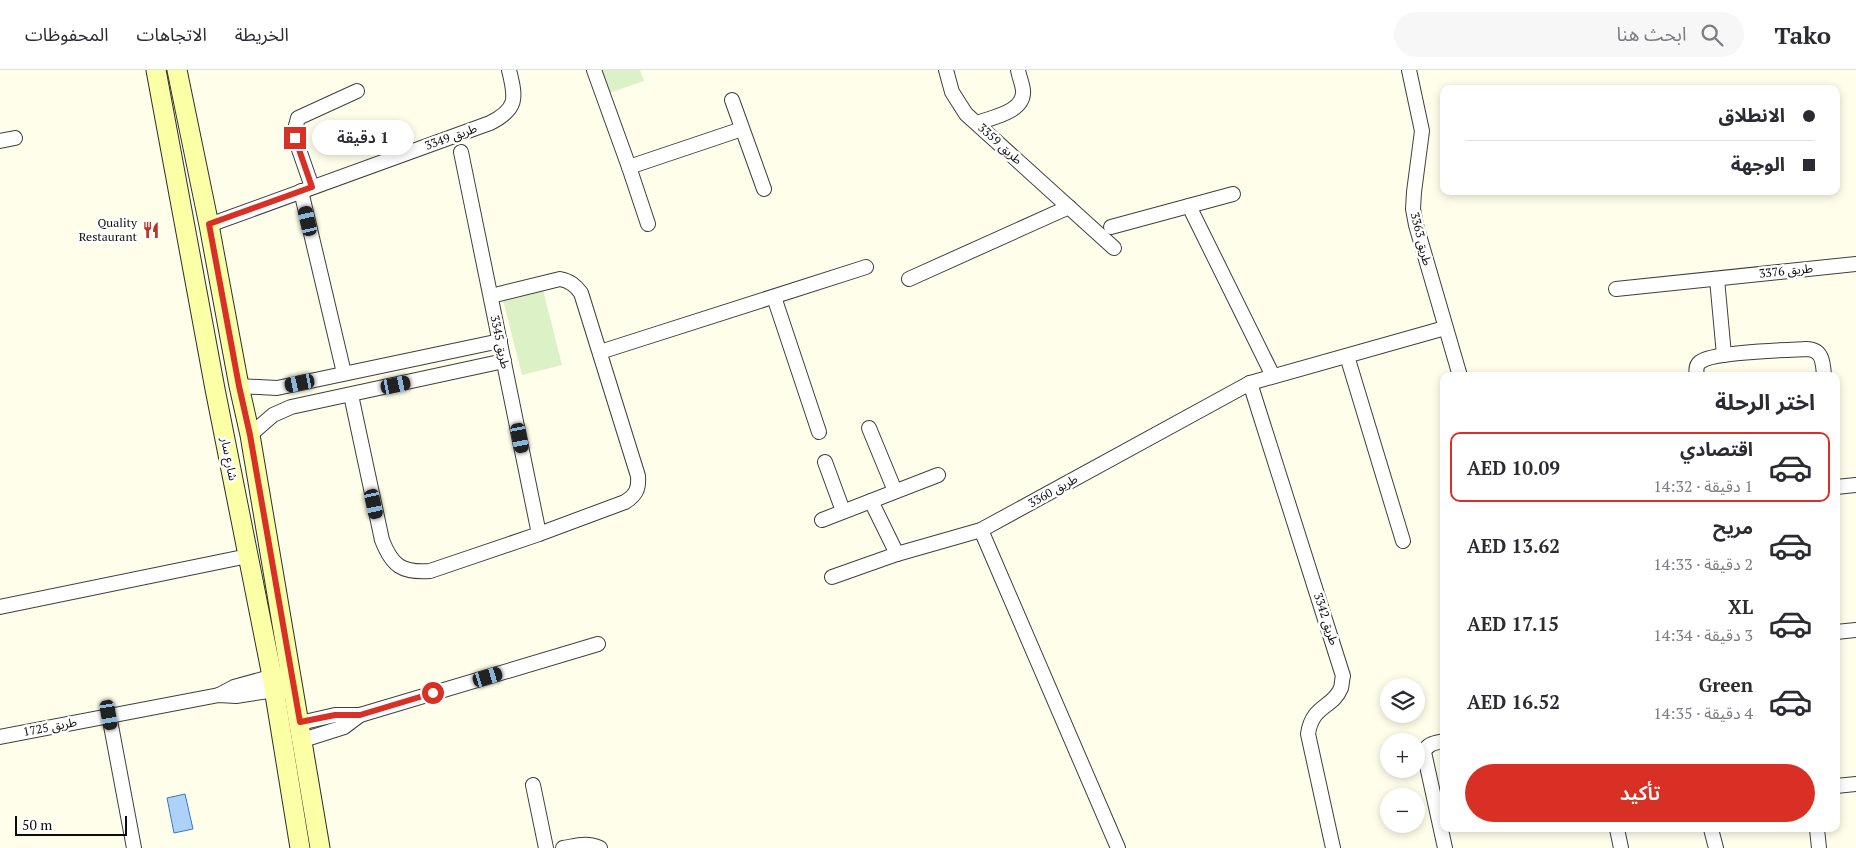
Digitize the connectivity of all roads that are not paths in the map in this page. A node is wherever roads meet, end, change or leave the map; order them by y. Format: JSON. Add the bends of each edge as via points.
{"nodes":[{"id":1,"x":156,"y":70,"type":"edge"},
{"id":2,"x":177,"y":70,"type":"edge"},
{"id":3,"x":509,"y":70,"type":"edge"},
{"id":4,"x":594,"y":70,"type":"edge"},
{"id":5,"x":946,"y":70,"type":"edge"},
{"id":6,"x":1018,"y":70,"type":"edge"},
{"id":7,"x":1409,"y":70,"type":"edge"},
{"id":8,"x":358,"y":91,"type":"dead end"},
{"id":9,"x":732,"y":100,"type":"dead end"},
{"id":10,"x":977,"y":123,"type":"junction"},
{"id":11,"x":742,"y":129,"type":"junction"},
{"id":12,"x":15,"y":138,"type":"dead end"},
{"id":13,"x":0,"y":141,"type":"edge"},
{"id":14,"x":461,"y":152,"type":"dead end"},
{"id":15,"x":629,"y":166,"type":"junction"},
{"id":16,"x":764,"y":188,"type":"dead end"},
{"id":17,"x":307,"y":189,"type":"junction"},
{"id":18,"x":1233,"y":194,"type":"dead end"},
{"id":19,"x":1070,"y":206,"type":"junction"},
{"id":20,"x":1189,"y":206,"type":"junction"},
{"id":21,"x":209,"y":224,"type":"junction"},
{"id":22,"x":648,"y":224,"type":"dead end"},
{"id":23,"x":1112,"y":227,"type":"dead end"},
{"id":24,"x":1114,"y":248,"type":"dead end"},
{"id":25,"x":1856,"y":264,"type":"edge"},
{"id":26,"x":866,"y":267,"type":"dead end"},
{"id":27,"x":909,"y":279,"type":"dead end"},
{"id":28,"x":1717,"y":279,"type":"junction"},
{"id":29,"x":1616,"y":289,"type":"dead end"},
{"id":30,"x":490,"y":296,"type":"junction"},
{"id":31,"x":774,"y":297,"type":"junction"},
{"id":32,"x":1445,"y":328,"type":"junction"},
{"id":33,"x":500,"y":340,"type":"junction"},
{"id":34,"x":600,"y":352,"type":"junction"},
{"id":35,"x":1724,"y":355,"type":"junction"},
{"id":36,"x":1347,"y":356,"type":"junction"},
{"id":37,"x":504,"y":361,"type":"junction"},
{"id":38,"x":1459,"y":372,"type":"edge"},
{"id":39,"x":1696,"y":372,"type":"edge"},
{"id":40,"x":1824,"y":372,"type":"edge"},
{"id":41,"x":344,"y":373,"type":"junction"},
{"id":42,"x":1273,"y":376,"type":"junction"},
{"id":43,"x":1250,"y":383,"type":"junction"},
{"id":44,"x":239,"y":386,"type":"junction"},
{"id":45,"x":349,"y":396,"type":"junction"},
{"id":46,"x":869,"y":428,"type":"dead end"},
{"id":47,"x":819,"y":432,"type":"dead end"},
{"id":48,"x":250,"y":435,"type":"junction"},
{"id":49,"x":825,"y":462,"type":"dead end"},
{"id":50,"x":938,"y":475,"type":"dead end"},
{"id":51,"x":1856,"y":485,"type":"edge"},
{"id":52,"x":1840,"y":487,"type":"edge"},
{"id":53,"x":895,"y":491,"type":"junction"},
{"id":54,"x":871,"y":501,"type":"junction"},
{"id":55,"x":843,"y":511,"type":"junction"},
{"id":56,"x":822,"y":520,"type":"dead end"},
{"id":57,"x":981,"y":530,"type":"junction"},
{"id":58,"x":539,"y":534,"type":"junction"},
{"id":59,"x":1403,"y":541,"type":"dead end"},
{"id":60,"x":897,"y":554,"type":"junction"},
{"id":61,"x":248,"y":556,"type":"junction"},
{"id":62,"x":832,"y":577,"type":"dead end"},
{"id":63,"x":0,"y":607,"type":"edge"},
{"id":64,"x":1856,"y":630,"type":"edge"},
{"id":65,"x":1840,"y":632,"type":"edge"},
{"id":66,"x":598,"y":644,"type":"dead end"},
{"id":67,"x":292,"y":680,"type":"junction"},
{"id":68,"x":273,"y":683,"type":"junction"},
{"id":69,"x":109,"y":715,"type":"junction"},
{"id":70,"x":302,"y":731,"type":"junction"},
{"id":71,"x":0,"y":737,"type":"edge"},
{"id":72,"x":1440,"y":742,"type":"edge"},
{"id":73,"x":1856,"y":784,"type":"edge"},
{"id":74,"x":534,"y":785,"type":"dead end"},
{"id":75,"x":1840,"y":786,"type":"edge"},
{"id":76,"x":1440,"y":825,"type":"edge"},
{"id":77,"x":1442,"y":832,"type":"edge"},
{"id":78,"x":1618,"y":832,"type":"edge"},
{"id":79,"x":1712,"y":832,"type":"edge"},
{"id":80,"x":1817,"y":832,"type":"edge"},
{"id":81,"x":134,"y":848,"type":"edge"},
{"id":82,"x":300,"y":848,"type":"edge"},
{"id":83,"x":320,"y":848,"type":"edge"},
{"id":84,"x":546,"y":848,"type":"edge"},
{"id":85,"x":563,"y":848,"type":"edge"},
{"id":86,"x":600,"y":848,"type":"edge"},
{"id":87,"x":1118,"y":848,"type":"edge"},
{"id":88,"x":1332,"y":848,"type":"edge"},
{"id":89,"x":1445,"y":848,"type":"edge"},
{"id":90,"x":1621,"y":848,"type":"edge"},
{"id":91,"x":1716,"y":848,"type":"edge"},
{"id":92,"x":1819,"y":848,"type":"edge"}],
"edges":[{"from":1,"to":61,"type":"street","name":"شارع سار"},
{"from":2,"to":21,"type":"street","name":"شارع سار"},
{"from":3,"to":17,"type":"street","name":"طريق 3349","via":[[515,95],[504,116]]},
{"from":4,"to":15,"type":"street"},
{"from":5,"to":10,"type":"street","name":"طريق 3359","via":[[958,104]]},
{"from":6,"to":10,"type":"street","via":[[1023,92],[1021,101],[1015,108]]},
{"from":7,"to":32,"type":"street","name":"طريق 3363","via":[[1422,130],[1413,209]]},
{"from":8,"to":17,"type":"street","via":[[298,118],[295,138]]},
{"from":9,"to":11,"type":"street"},
{"from":10,"to":19,"type":"street","name":"طريق 3359"},
{"from":11,"to":15,"type":"street"},
{"from":11,"to":16,"type":"street"},
{"from":12,"to":13,"type":"street"},
{"from":14,"to":30,"type":"street","name":"طريق 3345"},
{"from":15,"to":22,"type":"street"},
{"from":17,"to":21,"type":"street","name":"طريق 3349"},
{"from":17,"to":41,"type":"street"},
{"from":18,"to":20,"type":"street"},
{"from":19,"to":24,"type":"street","name":"طريق 3359"},
{"from":19,"to":27,"type":"street"},
{"from":20,"to":23,"type":"street"},
{"from":20,"to":42,"type":"street"},
{"from":21,"to":44,"type":"street","name":"شارع سار"},
{"from":25,"to":28,"type":"street","name":"طريق 3376"},
{"from":26,"to":31,"type":"street"},
{"from":28,"to":29,"type":"street","name":"طريق 3376"},
{"from":28,"to":35,"type":"street"},
{"from":30,"to":33,"type":"street","name":"طريق 3345"},
{"from":30,"to":34,"type":"street","via":[[552,280],[569,281],[582,293]]},
{"from":31,"to":34,"type":"street"},
{"from":31,"to":47,"type":"street"},
{"from":32,"to":36,"type":"street","name":"طريق 3360"},
{"from":32,"to":38,"type":"street","name":"طريق 3363"},
{"from":33,"to":37,"type":"street","name":"طريق 3345"},
{"from":33,"to":41,"type":"street"},
{"from":34,"to":58,"type":"street","via":[[639,487],[625,502]]},
{"from":35,"to":39,"type":"street","via":[[1702,360]]},
{"from":35,"to":40,"type":"street","via":[[1810,349],[1820,354]]},
{"from":36,"to":42,"type":"street","name":"طريق 3360"},
{"from":36,"to":59,"type":"street"},
{"from":37,"to":45,"type":"street"},
{"from":37,"to":58,"type":"street","name":"طريق 3345"},
{"from":41,"to":44,"type":"street","via":[[277,388]]},
{"from":41,"to":45,"type":"street"},
{"from":41,"to":45,"type":"street"},
{"from":42,"to":43,"type":"street","name":"طريق 3360"},
{"from":43,"to":57,"type":"street","name":"طريق 3360"},
{"from":43,"to":88,"type":"street","name":"طريق 3342","via":[[1343,676],[1341,689],[1315,714],[1309,723],[1308,734]]},
{"from":44,"to":48,"type":"street","name":"شارع سار"},
{"from":45,"to":48,"type":"street","via":[[284,409],[273,414]]},
{"from":45,"to":58,"type":"street","via":[[382,540],[388,555],[399,566],[414,572],[430,571]]},
{"from":46,"to":53,"type":"street"},
{"from":48,"to":67,"type":"street","name":"شارع سار"},
{"from":49,"to":55,"type":"street"},
{"from":50,"to":53,"type":"street"},
{"from":51,"to":52,"type":"street"},
{"from":53,"to":54,"type":"street"},
{"from":54,"to":55,"type":"street"},
{"from":54,"to":60,"type":"street"},
{"from":55,"to":56,"type":"street"},
{"from":57,"to":60,"type":"street","name":"طريق 3360"},
{"from":57,"to":87,"type":"street"},
{"from":60,"to":62,"type":"street","name":"طريق 3360"},
{"from":61,"to":63,"type":"street"},
{"from":61,"to":68,"type":"street","name":"شارع سار"},
{"from":64,"to":65,"type":"street"},
{"from":66,"to":70,"type":"street","via":[[360,715],[344,727]]},
{"from":67,"to":68,"type":"street","name":"طريق 1725"},
{"from":67,"to":70,"type":"street","name":"شارع سار"},
{"from":68,"to":69,"type":"street","name":"طريق 1725","via":[[236,696],[219,695]]},
{"from":68,"to":82,"type":"street","name":"شارع سار"},
{"from":69,"to":71,"type":"street","name":"طريق 1725"},
{"from":69,"to":81,"type":"street"},
{"from":70,"to":83,"type":"street","name":"شارع سار"},
{"from":72,"to":76,"type":"street","via":[[1426,747],[1424,752]]},
{"from":73,"to":75,"type":"street"},
{"from":74,"to":84,"type":"street"},
{"from":77,"to":89,"type":"street"},
{"from":78,"to":90,"type":"street"},
{"from":79,"to":91,"type":"street"},
{"from":80,"to":92,"type":"street"},
{"from":85,"to":86,"type":"street","via":[[584,844]]}]}
